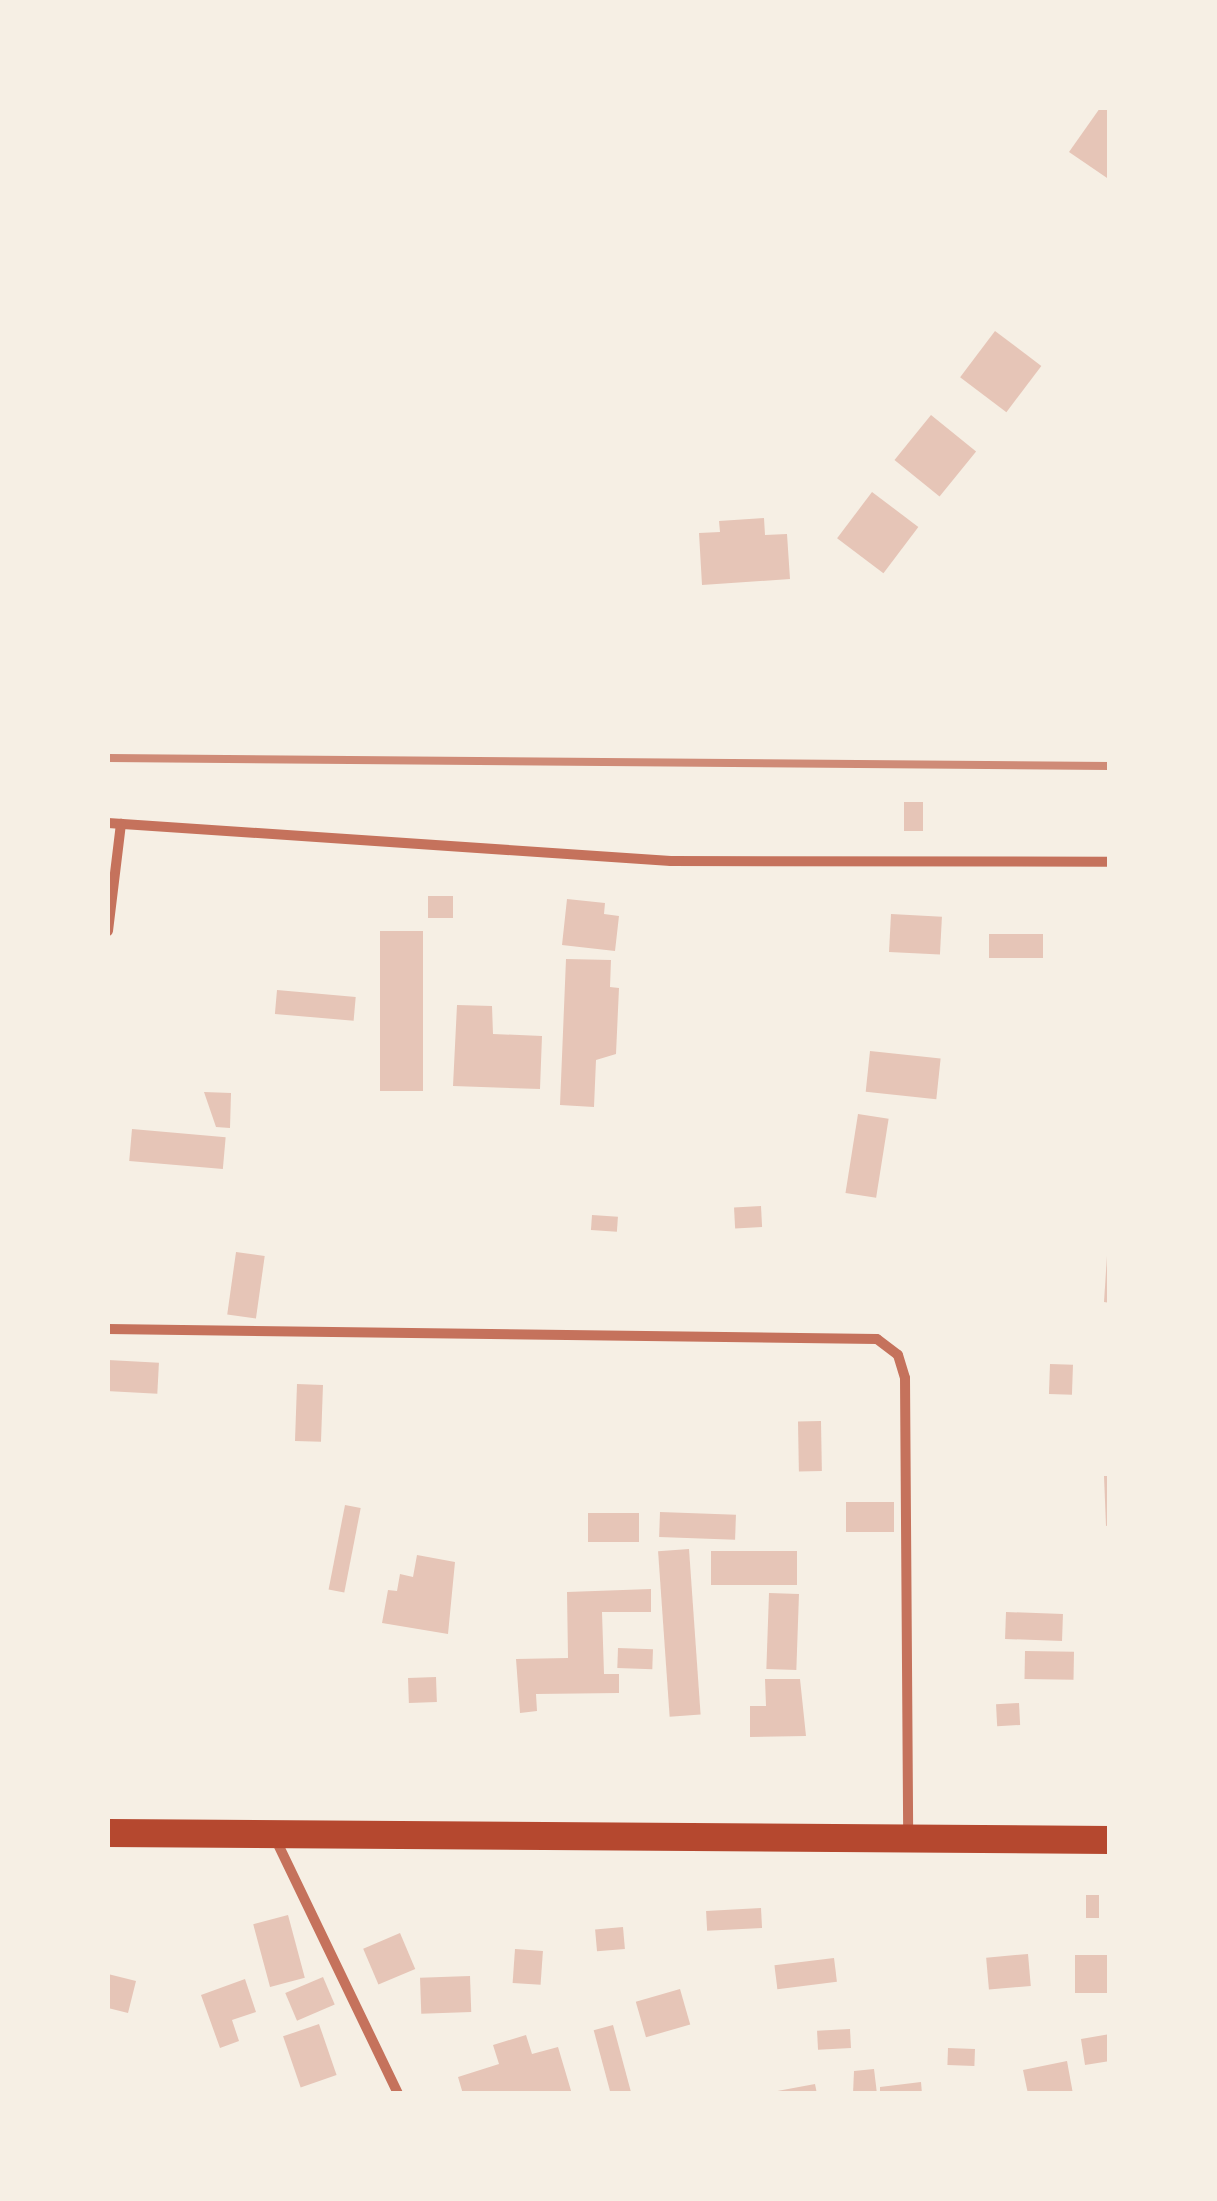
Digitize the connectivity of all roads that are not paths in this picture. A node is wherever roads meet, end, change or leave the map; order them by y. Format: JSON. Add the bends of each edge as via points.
{"nodes":[{"id":1,"x":108,"y":823,"type":"edge"},
{"id":2,"x":120,"y":824,"type":"junction"},
{"id":3,"x":1110,"y":862,"type":"edge"},
{"id":4,"x":108,"y":931,"type":"edge"},
{"id":5,"x":108,"y":1330,"type":"edge"},
{"id":6,"x":108,"y":1833,"type":"edge"},
{"id":7,"x":273,"y":1834,"type":"junction"},
{"id":8,"x":908,"y":1839,"type":"junction"},
{"id":9,"x":1110,"y":1840,"type":"edge"},
{"id":10,"x":398,"y":2094,"type":"edge"}],
"edges":[{"from":1,"to":2,"type":"street"},
{"from":2,"to":3,"type":"street","via":[[671,861]]},
{"from":2,"to":4,"type":"street"},
{"from":5,"to":8,"type":"street","via":[[877,1339],[898,1355],[905,1378]]},
{"from":6,"to":7,"type":"highway"},
{"from":7,"to":8,"type":"highway"},
{"from":7,"to":10,"type":"street"},
{"from":8,"to":9,"type":"highway"}]}
